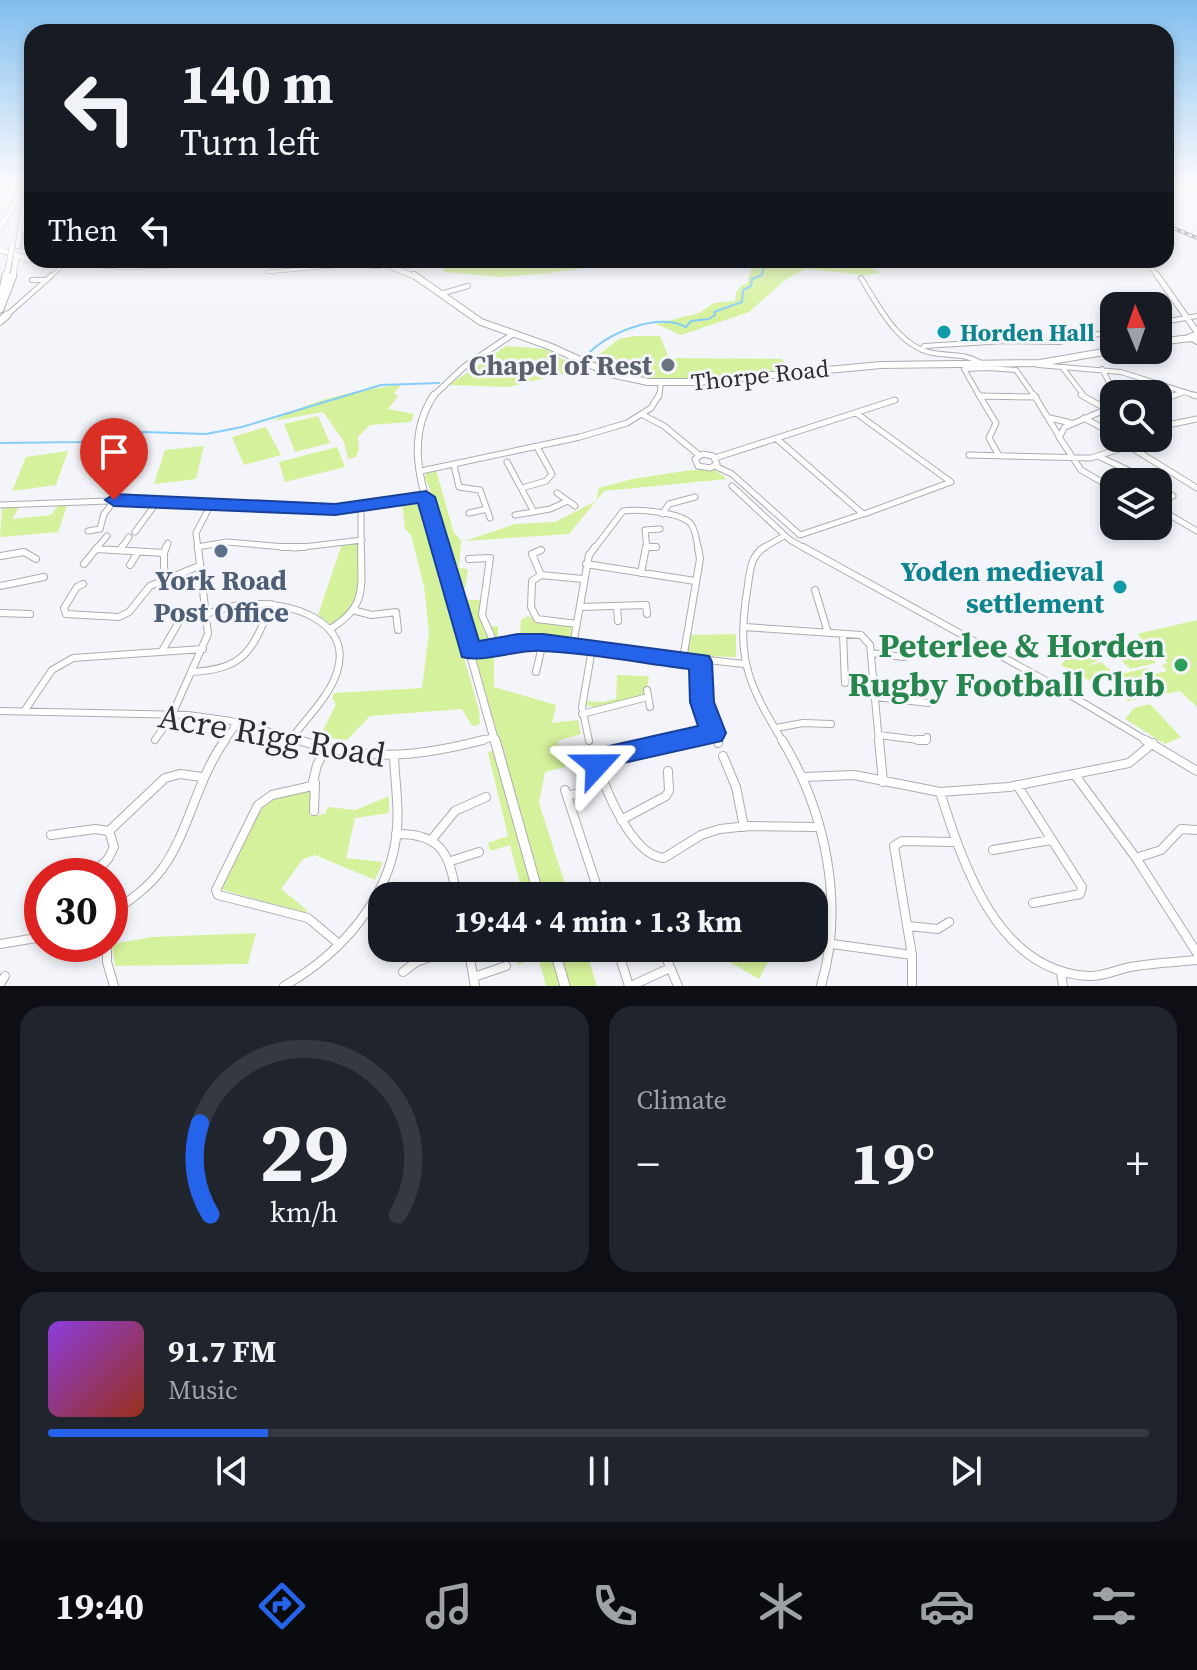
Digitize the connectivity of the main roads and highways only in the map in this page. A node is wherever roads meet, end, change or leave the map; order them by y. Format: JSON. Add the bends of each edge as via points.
{"nodes":[{"id":1,"x":17,"y":227,"type":"edge"},
{"id":2,"x":18,"y":227,"type":"edge"},
{"id":3,"x":15,"y":246,"type":"junction"},
{"id":4,"x":0,"y":250,"type":"edge"},
{"id":5,"x":24,"y":258,"type":"edge"},
{"id":6,"x":13,"y":259,"type":"junction"},
{"id":7,"x":385,"y":268,"type":"edge"},
{"id":8,"x":398,"y":268,"type":"edge"},
{"id":9,"x":1150,"y":268,"type":"edge"},
{"id":10,"x":426,"y":284,"type":"junction"},
{"id":11,"x":0,"y":298,"type":"edge"},
{"id":12,"x":0,"y":309,"type":"edge"},
{"id":13,"x":7,"y":315,"type":"road end"},
{"id":14,"x":0,"y":321,"type":"edge"},
{"id":15,"x":1195,"y":337,"type":"edge"},
{"id":16,"x":1172,"y":340,"type":"edge"},
{"id":17,"x":1100,"y":353,"type":"edge"}],
"edges":[{"from":1,"to":3,"type":"highway"},
{"from":2,"to":3,"type":"highway"},
{"from":3,"to":6,"type":"highway","bridge":true},
{"from":4,"to":5,"type":"highway"},
{"from":6,"to":11,"type":"highway"},
{"from":6,"to":12,"type":"highway","via":[[11,287]]},
{"from":7,"to":10,"type":"main road","name":"Thorpe Road"},
{"from":8,"to":10,"type":"main road","name":"Thorpe Road"},
{"from":9,"to":15,"type":"main road","via":[[1187,317]]},
{"from":10,"to":17,"type":"main road","name":"Thorpe Road","via":[[472,317],[611,374],[661,383],[868,365],[1055,361]]},
{"from":13,"to":14,"type":"highway"},
{"from":15,"to":16,"type":"main road"}]}
